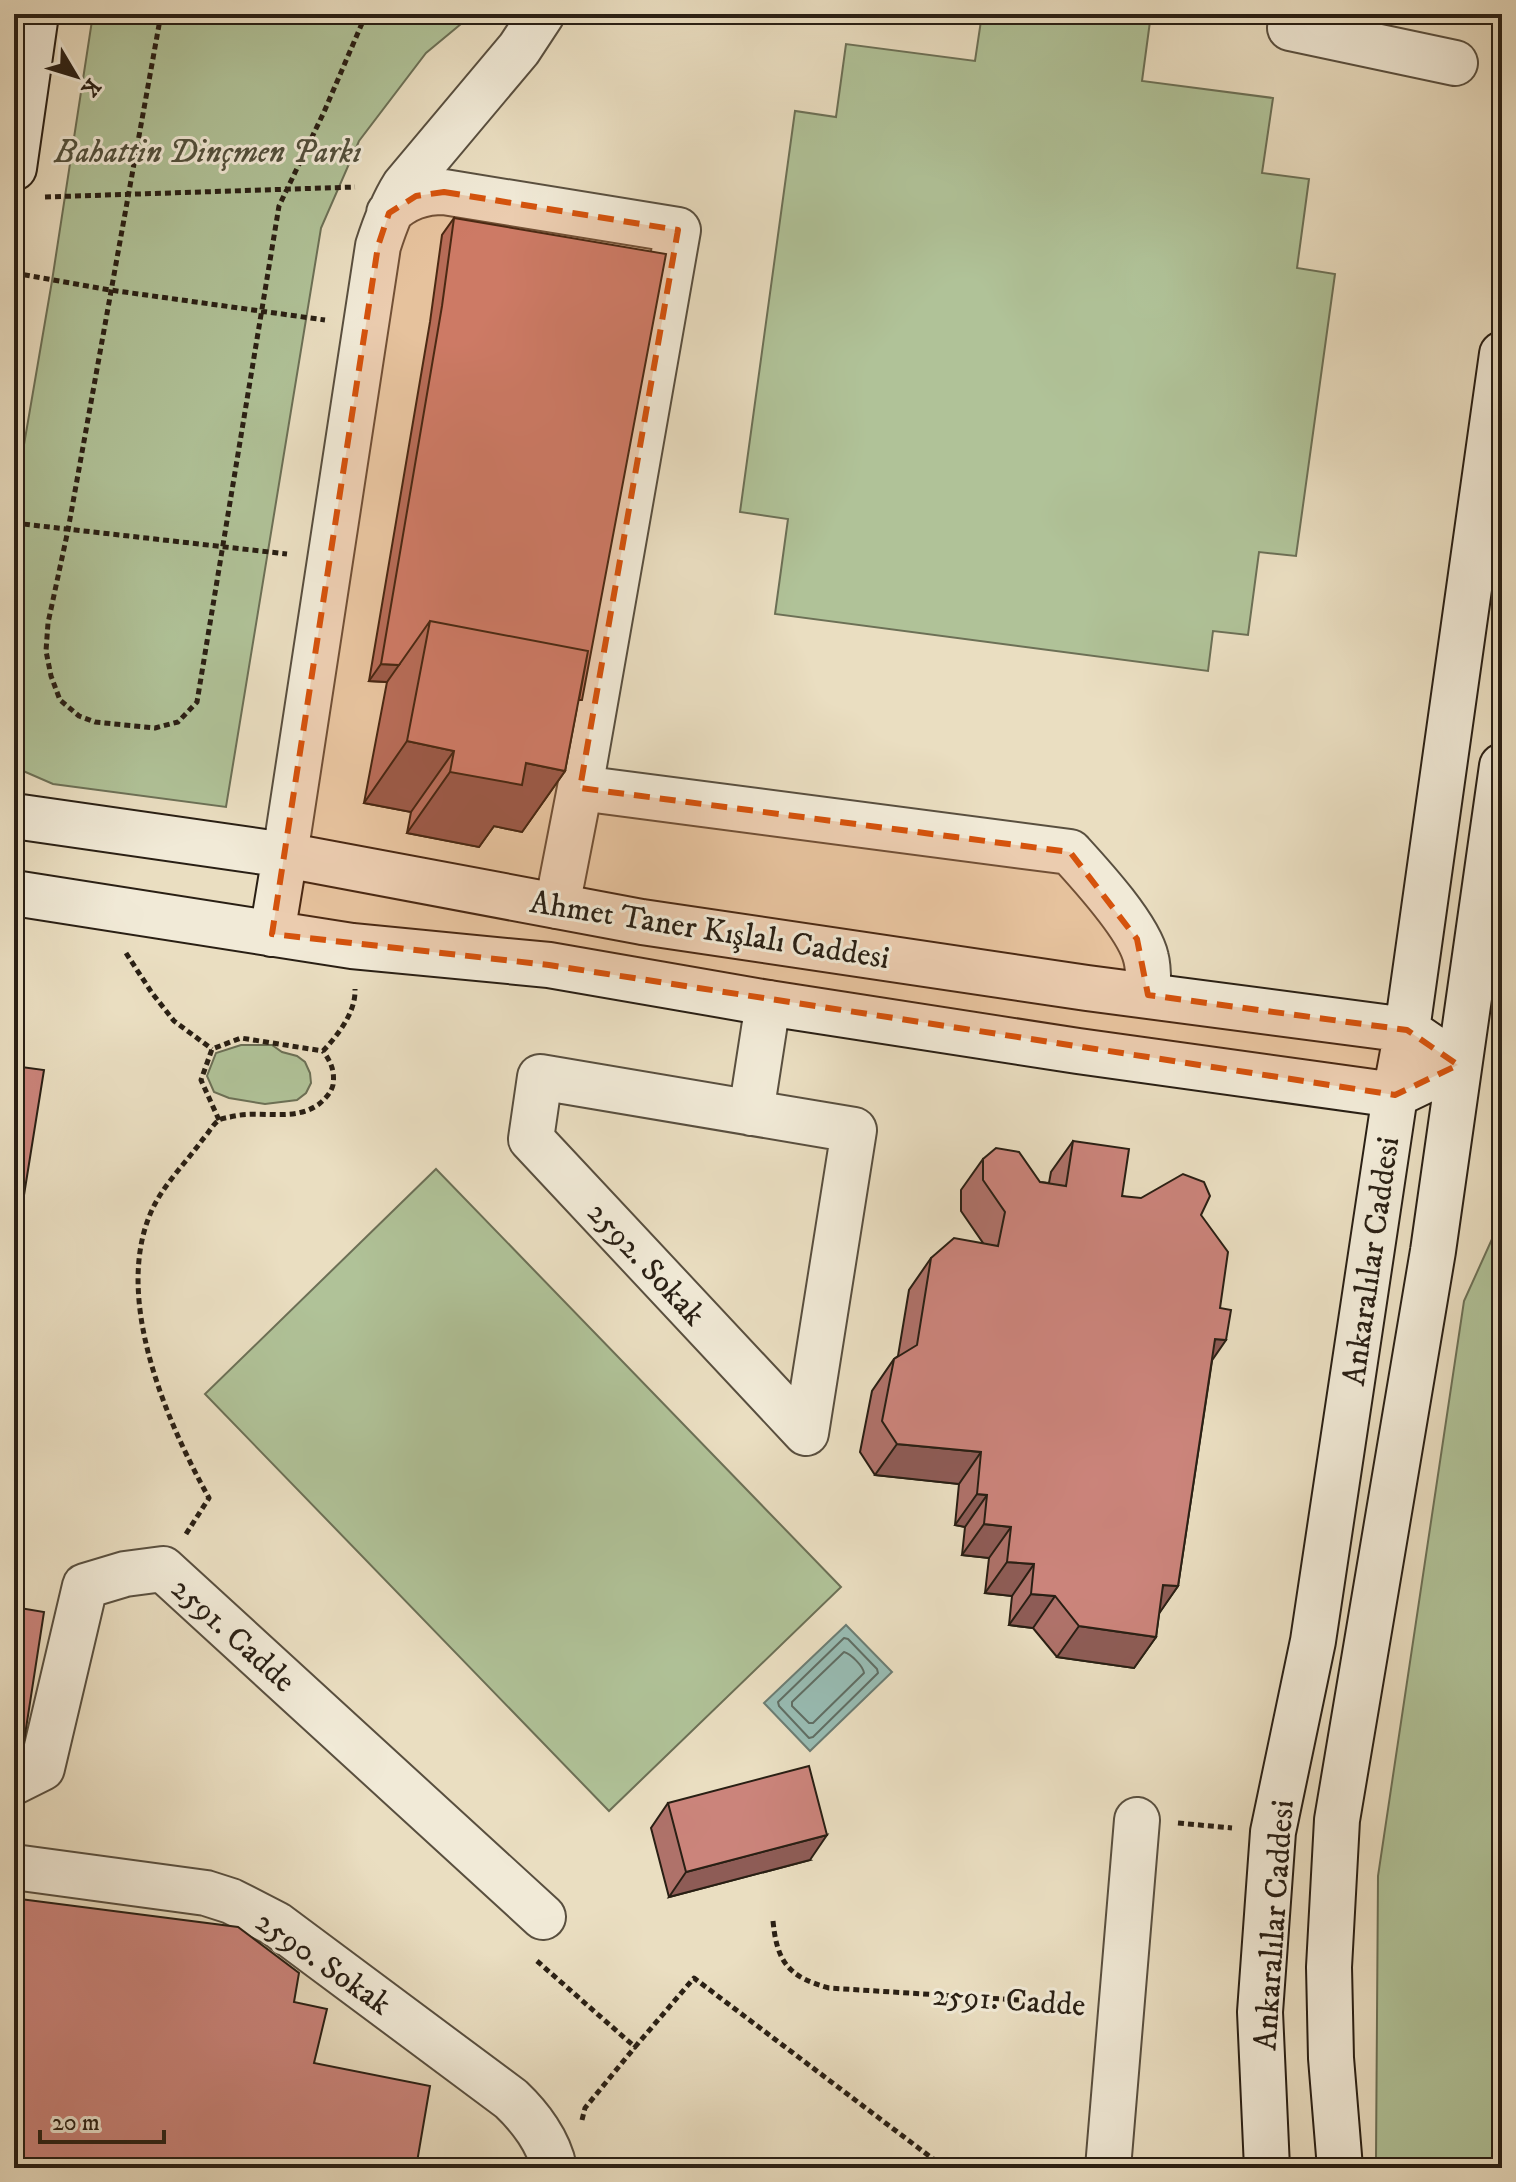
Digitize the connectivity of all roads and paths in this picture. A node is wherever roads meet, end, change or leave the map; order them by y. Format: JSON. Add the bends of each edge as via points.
{"nodes":[{"id":1,"x":36,"y":14,"type":"edge"},
{"id":2,"x":161,"y":14,"type":"edge"},
{"id":3,"x":366,"y":14,"type":"edge"},
{"id":4,"x":542,"y":14,"type":"edge"},
{"id":5,"x":1292,"y":14,"type":"edge"},
{"id":6,"x":1455,"y":63,"type":"dead end"},
{"id":7,"x":28,"y":183,"type":"edge"},
{"id":8,"x":287,"y":190,"type":"junction"},
{"id":9,"x":128,"y":194,"type":"junction"},
{"id":10,"x":397,"y":199,"type":"junction"},
{"id":11,"x":14,"y":273,"type":"edge"},
{"id":12,"x":110,"y":290,"type":"junction"},
{"id":13,"x":261,"y":312,"type":"junction"},
{"id":14,"x":366,"y":326,"type":"junction"},
{"id":15,"x":1502,"y":354,"type":"edge"},
{"id":16,"x":14,"y":523,"type":"edge"},
{"id":17,"x":68,"y":530,"type":"junction"},
{"id":18,"x":223,"y":547,"type":"junction"},
{"id":19,"x":330,"y":559,"type":"junction"},
{"id":20,"x":1502,"y":766,"type":"edge"},
{"id":21,"x":580,"y":788,"type":"junction"},
{"id":22,"x":14,"y":816,"type":"edge"},
{"id":23,"x":285,"y":855,"type":"junction"},
{"id":24,"x":14,"y":893,"type":"edge"},
{"id":25,"x":557,"y":906,"type":"junction"},
{"id":26,"x":272,"y":934,"type":"junction"},
{"id":27,"x":123,"y":949,"type":"dead end"},
{"id":28,"x":549,"y":965,"type":"junction"},
{"id":29,"x":355,"y":985,"type":"dead end"},
{"id":30,"x":1148,"y":995,"type":"junction"},
{"id":31,"x":768,"y":1003,"type":"junction"},
{"id":32,"x":1407,"y":1030,"type":"junction"},
{"id":33,"x":212,"y":1049,"type":"junction"},
{"id":34,"x":323,"y":1051,"type":"junction"},
{"id":35,"x":1140,"y":1059,"type":"junction"},
{"id":36,"x":1458,"y":1065,"type":"junction"},
{"id":37,"x":1395,"y":1095,"type":"junction"},
{"id":38,"x":751,"y":1113,"type":"junction"},
{"id":39,"x":219,"y":1120,"type":"junction"},
{"id":40,"x":163,"y":1569,"type":"junction"},
{"id":41,"x":14,"y":1782,"type":"edge"},
{"id":42,"x":1137,"y":1820,"type":"joint"},
{"id":43,"x":1273,"y":1832,"type":"junction"},
{"id":44,"x":14,"y":1867,"type":"edge"},
{"id":45,"x":543,"y":1917,"type":"joint"},
{"id":46,"x":773,"y":1921,"type":"dead end"},
{"id":47,"x":1122,"y":2006,"type":"junction"},
{"id":48,"x":635,"y":2047,"type":"junction"},
{"id":49,"x":549,"y":2149,"type":"edge"},
{"id":50,"x":945,"y":2168,"type":"edge"},
{"id":51,"x":1108,"y":2168,"type":"edge"},
{"id":52,"x":1267,"y":2168,"type":"edge"},
{"id":53,"x":1340,"y":2168,"type":"edge"}],
"edges":[{"from":1,"to":7,"type":"street"},
{"from":2,"to":9,"type":"path"},
{"from":3,"to":8,"type":"path"},
{"from":4,"to":10,"type":"street"},
{"from":5,"to":6,"type":"street","via":[[1290,28]]},
{"from":7,"to":9,"type":"path"},
{"from":8,"to":9,"type":"path"},
{"from":8,"to":10,"type":"path"},
{"from":8,"to":13,"type":"path","via":[[279,206]]},
{"from":9,"to":12,"type":"path"},
{"from":10,"to":14,"type":"street","via":[[378,246]]},
{"from":10,"to":21,"type":"street","via":[[444,192],[678,230]]},
{"from":11,"to":12,"type":"path"},
{"from":12,"to":13,"type":"path"},
{"from":12,"to":17,"type":"path"},
{"from":13,"to":14,"type":"path"},
{"from":13,"to":18,"type":"path"},
{"from":14,"to":19,"type":"street"},
{"from":15,"to":32,"type":"street","name":"Ankaralılar Caddesi"},
{"from":16,"to":17,"type":"path"},
{"from":17,"to":18,"type":"path"},
{"from":17,"to":18,"type":"path","via":[[48,623],[51,676],[60,700],[79,716],[119,725],[155,728],[178,722],[197,702]]},
{"from":18,"to":19,"type":"path"},
{"from":19,"to":23,"type":"street"},
{"from":20,"to":36,"type":"street","name":"Ankaralılar Caddesi"},
{"from":21,"to":25,"type":"street"},
{"from":21,"to":30,"type":"street","via":[[1070,852],[1137,939],[1146,957]]},
{"from":22,"to":23,"type":"street","name":"Ahmet Taner Kışlalı Caddesi"},
{"from":23,"to":25,"type":"street","name":"Ahmet Taner Kışlalı Caddesi"},
{"from":23,"to":26,"type":"street"},
{"from":24,"to":26,"type":"street","name":"Ahmet Taner Kışlalı Caddesi"},
{"from":25,"to":28,"type":"street"},
{"from":25,"to":30,"type":"street","name":"Ahmet Taner Kışlalı Caddesi"},
{"from":26,"to":28,"type":"street","name":"Ahmet Taner Kışlalı Caddesi"},
{"from":27,"to":33,"type":"path","via":[[174,1021]]},
{"from":28,"to":31,"type":"street","name":"Ahmet Taner Kışlalı Caddesi"},
{"from":29,"to":34,"type":"path","via":[[338,1036]]},
{"from":30,"to":32,"type":"street","name":"Ahmet Taner Kışlalı Caddesi"},
{"from":30,"to":35,"type":"street"},
{"from":31,"to":35,"type":"street","name":"Ahmet Taner Kışlalı Caddesi"},
{"from":31,"to":38,"type":"street"},
{"from":32,"to":36,"type":"street"},
{"from":32,"to":37,"type":"street","name":"Ankaralılar Caddesi"},
{"from":33,"to":34,"type":"path","via":[[241,1038]]},
{"from":33,"to":39,"type":"path","via":[[201,1080]]},
{"from":34,"to":39,"type":"path","via":[[332,1063],[332,1089],[312,1109],[296,1115]]},
{"from":35,"to":37,"type":"street","name":"Ahmet Taner Kışlalı Caddesi"},
{"from":36,"to":37,"type":"street"},
{"from":36,"to":53,"type":"street","name":"Ankaralılar Caddesi","via":[[1433,1251],[1337,1820],[1329,1967]]},
{"from":37,"to":43,"type":"street","name":"Ankaralılar Caddesi","via":[[1313,1641]]},
{"from":38,"to":38,"type":"street","name":"2592. Sokak","via":[[540,1077],[531,1139],[806,1433],[854,1130]]},
{"from":39,"to":40,"type":"path","name":"2591. Cadde","via":[[161,1194],[143,1233],[137,1269],[142,1317],[162,1399],[209,1498]]},
{"from":40,"to":41,"type":"street","via":[[85,1586],[60,1620],[42,1768]]},
{"from":40,"to":45,"type":"street","name":"2591. Cadde"},
{"from":42,"to":43,"type":"path"},
{"from":42,"to":47,"type":"street"},
{"from":43,"to":52,"type":"street","name":"Ankaralılar Caddesi","via":[[1260,2012]]},
{"from":44,"to":49,"type":"street","name":"2590. Sokak","via":[[206,1893],[254,1912],[297,1938],[511,2099]]},
{"from":45,"to":48,"type":"path","via":[[519,1946]]},
{"from":46,"to":47,"type":"path","name":"2591. Cadde","via":[[775,1939],[791,1972],[829,1988]]},
{"from":47,"to":51,"type":"street","name":"2591. Cadde"},
{"from":48,"to":49,"type":"path"},
{"from":48,"to":50,"type":"path","via":[[694,1978]]}]}
